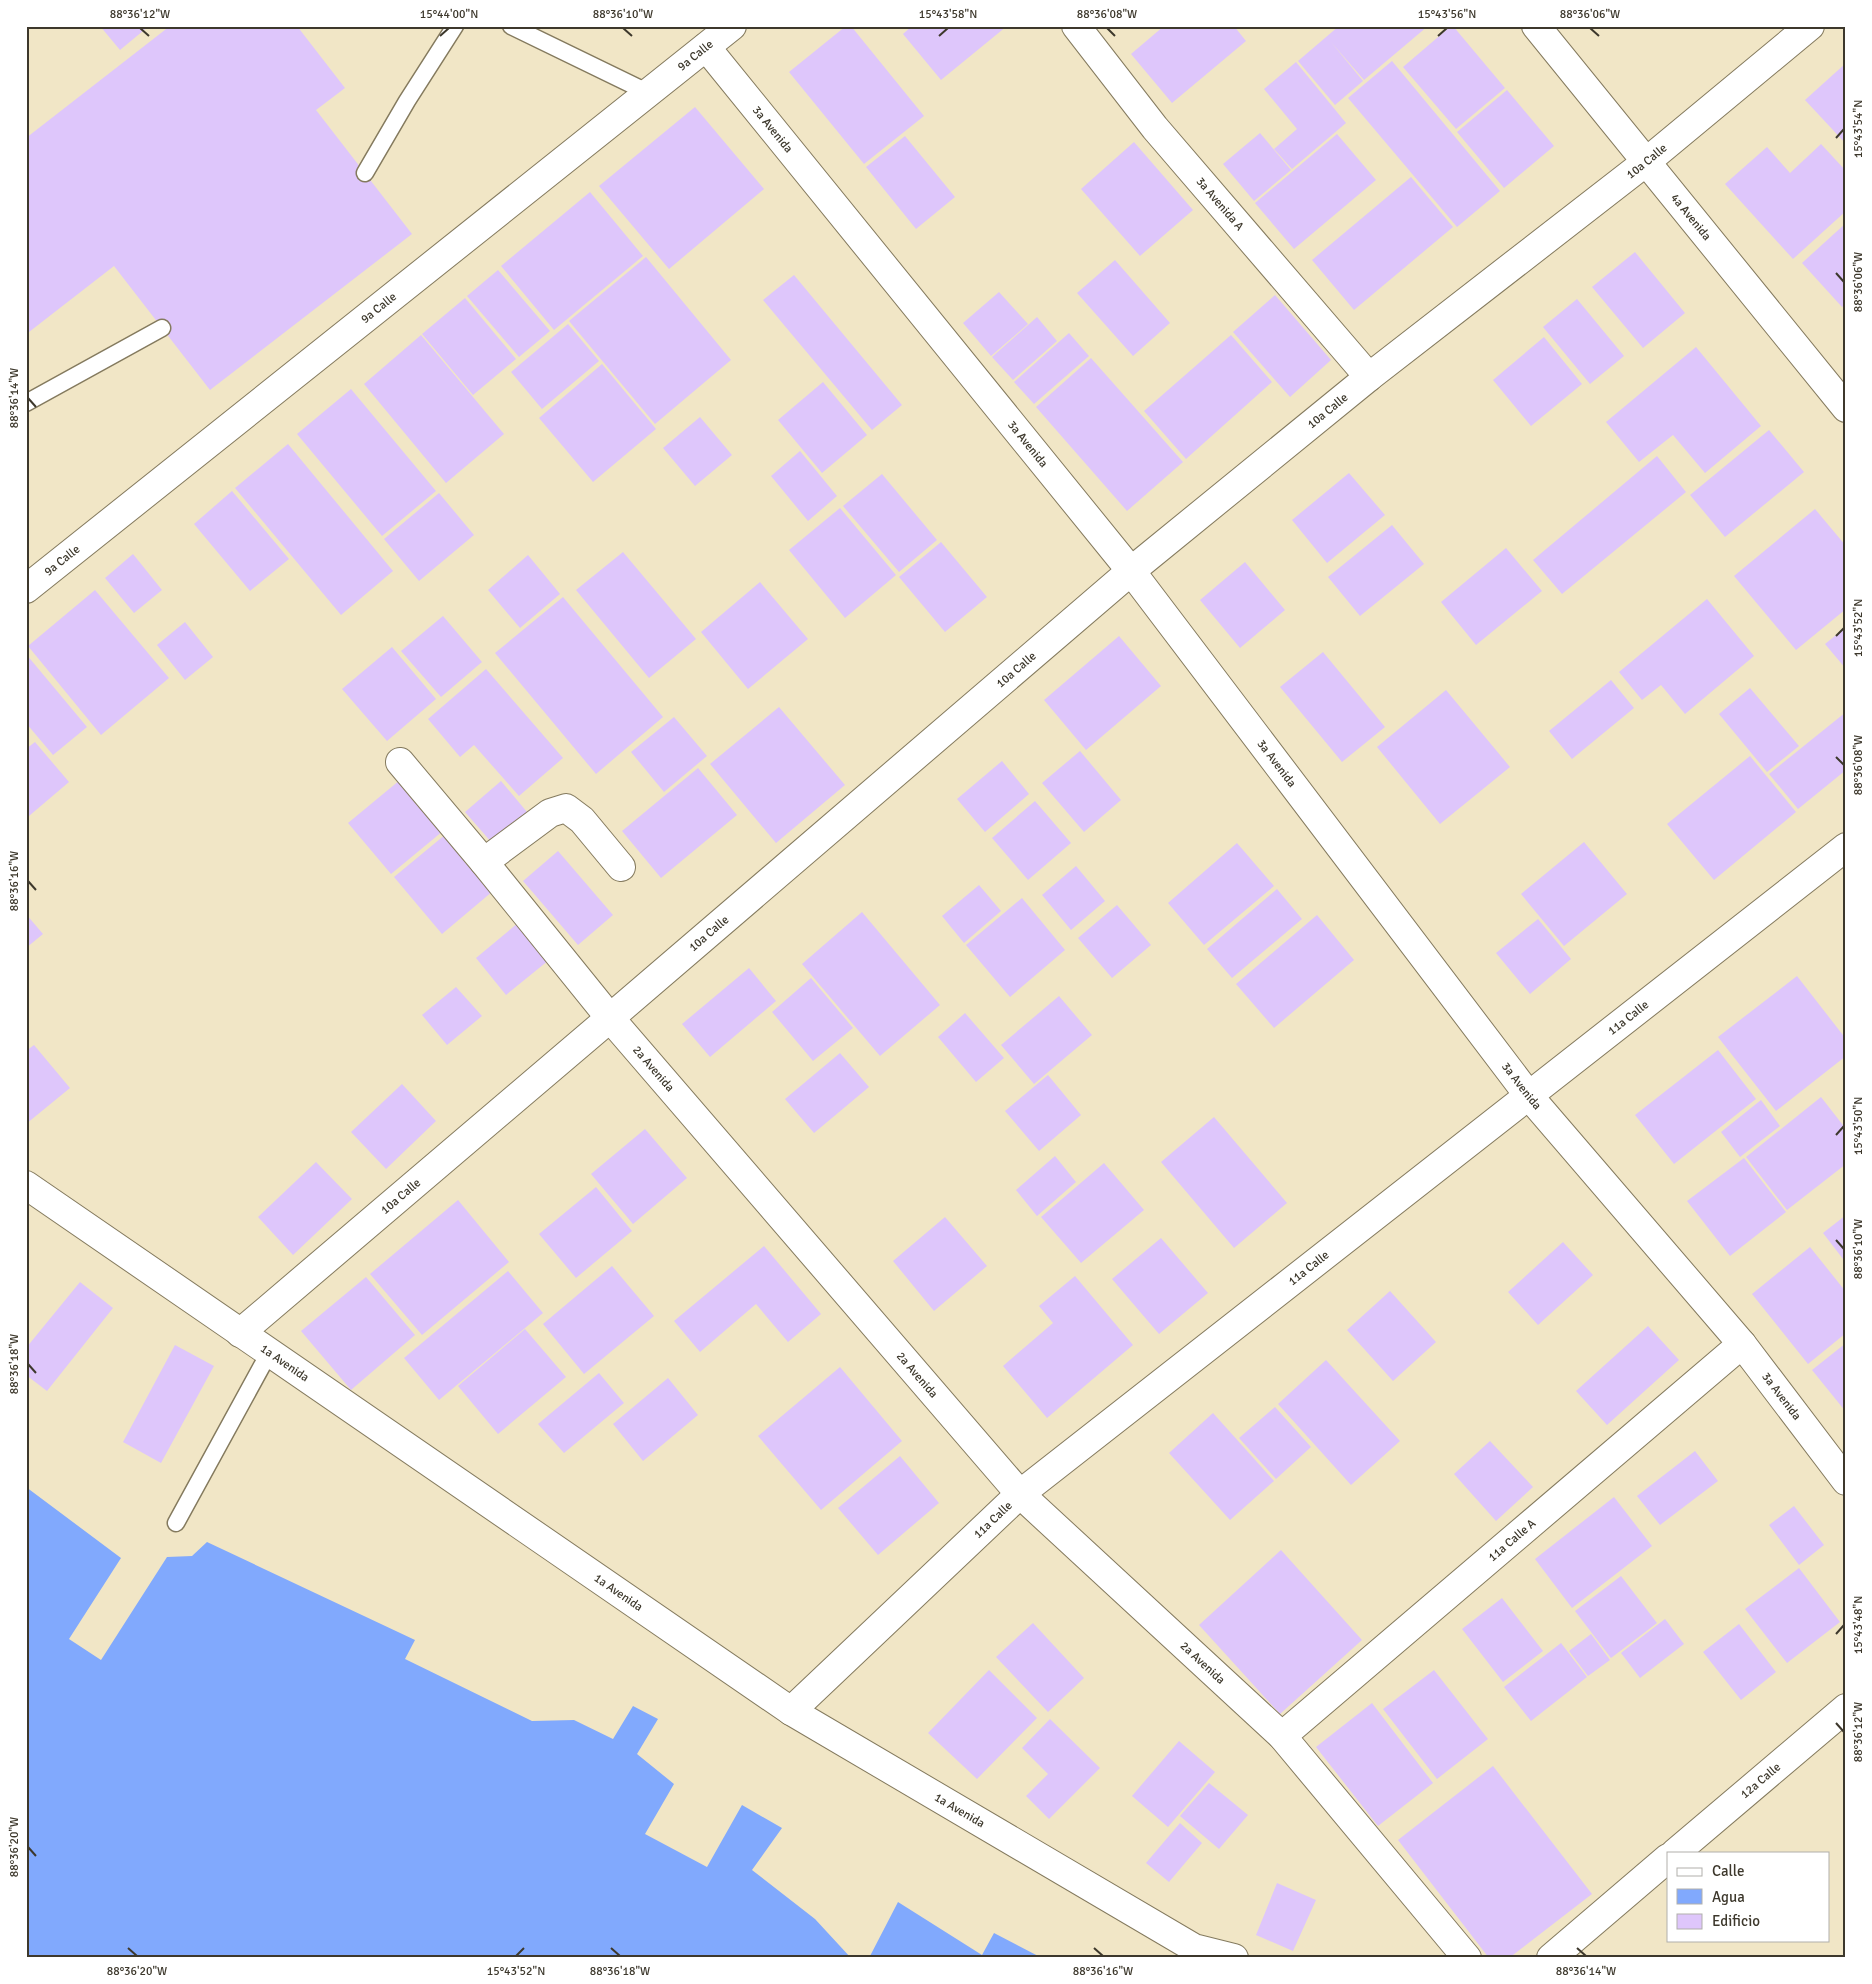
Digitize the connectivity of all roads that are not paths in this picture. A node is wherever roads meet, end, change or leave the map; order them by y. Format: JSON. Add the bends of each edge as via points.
{"nodes":[{"id":1,"x":455,"y":26,"type":"edge"},
{"id":2,"x":512,"y":26,"type":"edge"},
{"id":3,"x":732,"y":26,"type":"edge"},
{"id":4,"x":1076,"y":26,"type":"edge"},
{"id":5,"x":1536,"y":26,"type":"edge"},
{"id":6,"x":1810,"y":26,"type":"edge"},
{"id":7,"x":706,"y":47,"type":"junction"},
{"id":8,"x":649,"y":93,"type":"junction"},
{"id":9,"x":1646,"y":162,"type":"junction"},
{"id":10,"x":365,"y":173,"type":"dead end"},
{"id":11,"x":162,"y":328,"type":"dead end"},
{"id":12,"x":1369,"y":377,"type":"junction"},
{"id":13,"x":26,"y":403,"type":"edge"},
{"id":14,"x":1846,"y":408,"type":"edge"},
{"id":15,"x":1131,"y":571,"type":"junction"},
{"id":16,"x":26,"y":589,"type":"edge"},
{"id":17,"x":400,"y":762,"type":"dead end"},
{"id":18,"x":1846,"y":847,"type":"edge"},
{"id":19,"x":484,"y":862,"type":"junction"},
{"id":20,"x":621,"y":868,"type":"dead end"},
{"id":21,"x":610,"y":1018,"type":"junction"},
{"id":22,"x":1528,"y":1096,"type":"junction"},
{"id":23,"x":26,"y":1185,"type":"edge"},
{"id":24,"x":240,"y":1333,"type":"junction"},
{"id":25,"x":1742,"y":1344,"type":"junction"},
{"id":26,"x":269,"y":1353,"type":"junction"},
{"id":27,"x":1846,"y":1481,"type":"edge"},
{"id":28,"x":1020,"y":1494,"type":"junction"},
{"id":29,"x":176,"y":1523,"type":"dead end"},
{"id":30,"x":1846,"y":1708,"type":"edge"},
{"id":31,"x":791,"y":1711,"type":"junction"},
{"id":32,"x":1282,"y":1736,"type":"junction"},
{"id":33,"x":1676,"y":1852,"type":"edge"},
{"id":34,"x":1667,"y":1859,"type":"edge"},
{"id":35,"x":1191,"y":1953,"type":"edge"},
{"id":36,"x":1234,"y":1958,"type":"edge"},
{"id":37,"x":1467,"y":1958,"type":"edge"},
{"id":38,"x":1551,"y":1958,"type":"edge"}],
"edges":[{"from":1,"to":10,"type":"lane"},
{"from":2,"to":8,"type":"lane"},
{"from":3,"to":7,"type":"street","name":"9a Calle"},
{"from":4,"to":12,"type":"street","name":"3a Avenida A","via":[[1155,128]]},
{"from":5,"to":9,"type":"street","name":"4a Avenida"},
{"from":6,"to":9,"type":"street","name":"10a Calle"},
{"from":7,"to":8,"type":"street","name":"9a Calle"},
{"from":7,"to":15,"type":"street","name":"3a Avenida"},
{"from":8,"to":16,"type":"street","name":"9a Calle"},
{"from":9,"to":12,"type":"street","name":"10a Calle"},
{"from":9,"to":14,"type":"street","name":"4a Avenida"},
{"from":11,"to":13,"type":"lane"},
{"from":12,"to":15,"type":"street","name":"10a Calle"},
{"from":15,"to":21,"type":"street","name":"10a Calle"},
{"from":15,"to":22,"type":"street","name":"3a Avenida"},
{"from":17,"to":19,"type":"street","name":"2a Avenida"},
{"from":18,"to":22,"type":"street","name":"11a Calle"},
{"from":19,"to":20,"type":"street","via":[[550,813],[566,808],[582,820]]},
{"from":19,"to":21,"type":"street","name":"2a Avenida"},
{"from":21,"to":24,"type":"street","name":"10a Calle"},
{"from":21,"to":28,"type":"street","name":"2a Avenida"},
{"from":22,"to":25,"type":"street","name":"3a Avenida"},
{"from":22,"to":28,"type":"street","name":"11a Calle"},
{"from":23,"to":24,"type":"street","name":"1a Avenida"},
{"from":24,"to":26,"type":"street","name":"1a Avenida"},
{"from":25,"to":27,"type":"street","name":"3a Avenida"},
{"from":25,"to":32,"type":"street","name":"11a Calle A"},
{"from":26,"to":29,"type":"lane"},
{"from":26,"to":31,"type":"street","name":"1a Avenida"},
{"from":28,"to":31,"type":"street","name":"11a Calle"},
{"from":28,"to":32,"type":"street","name":"2a Avenida"},
{"from":30,"to":33,"type":"street","name":"12a Calle"},
{"from":31,"to":35,"type":"street","name":"1a Avenida"},
{"from":32,"to":37,"type":"street","name":"2a Avenida"},
{"from":34,"to":38,"type":"street"},
{"from":35,"to":36,"type":"street","name":"1a Avenida"}]}
